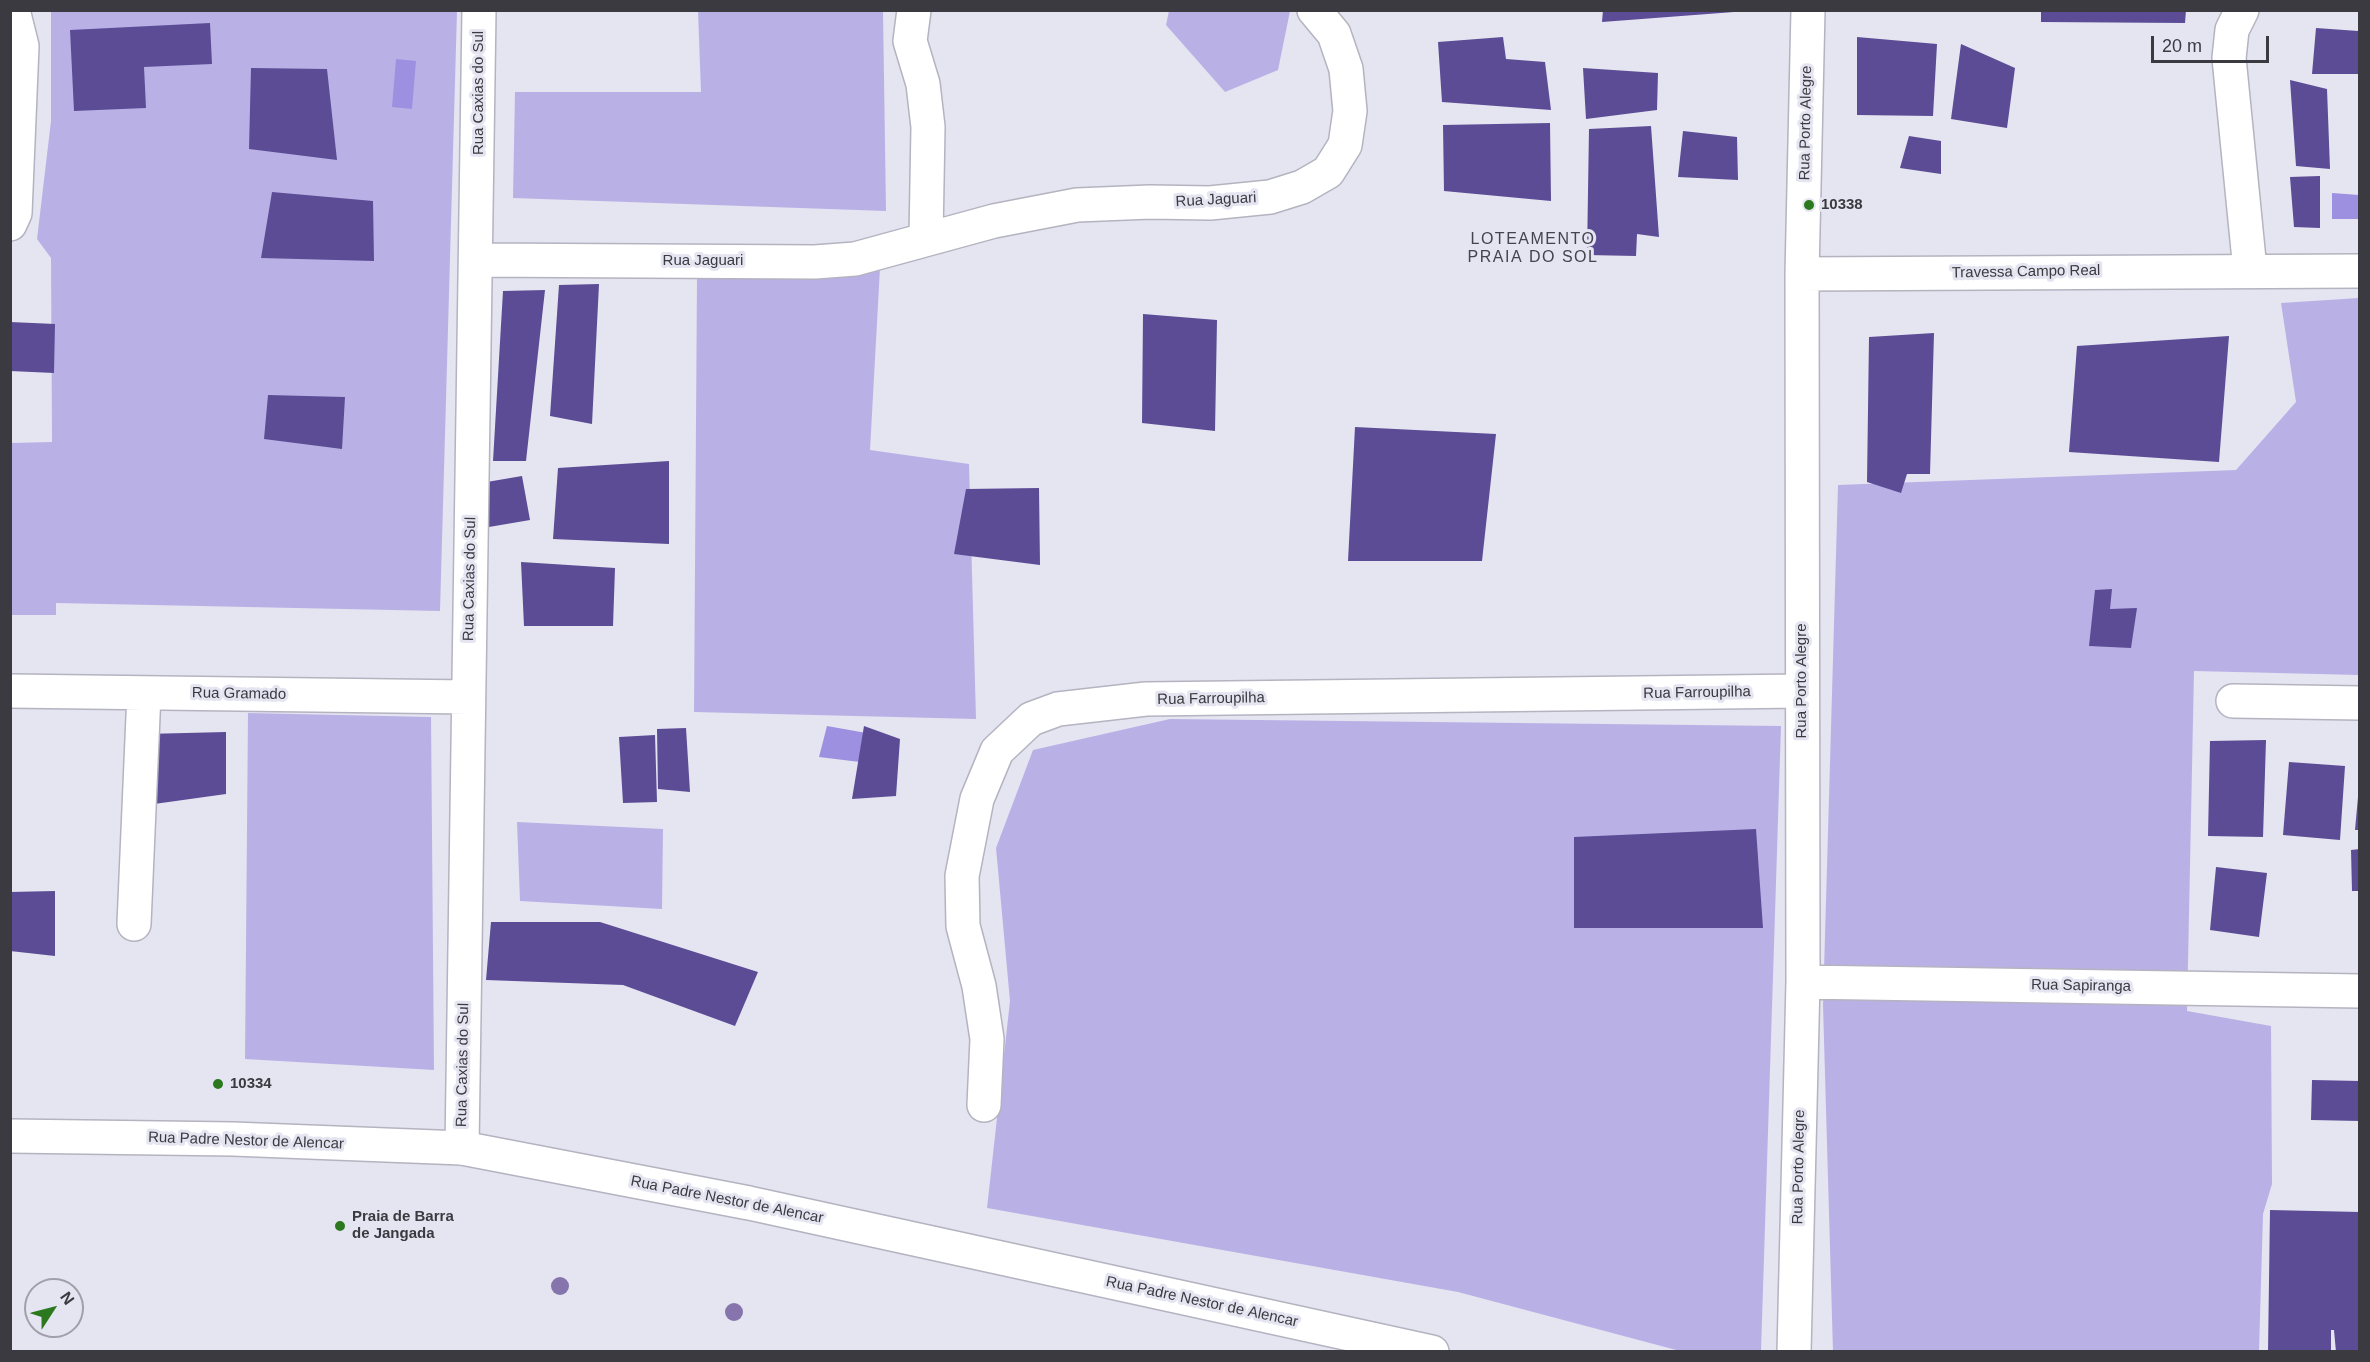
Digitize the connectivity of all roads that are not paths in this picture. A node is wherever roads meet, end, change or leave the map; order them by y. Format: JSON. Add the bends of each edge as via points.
{"nodes":[{"id":1,"x":13,"y":10,"type":"edge"},
{"id":2,"x":479,"y":10,"type":"edge"},
{"id":3,"x":914,"y":10,"type":"edge"},
{"id":4,"x":1314,"y":10,"type":"edge"},
{"id":5,"x":1808,"y":10,"type":"edge"},
{"id":6,"x":2242,"y":10,"type":"edge"},
{"id":7,"x":10,"y":224,"type":"edge"},
{"id":8,"x":926,"y":237,"type":"junction"},
{"id":9,"x":477,"y":260,"type":"junction"},
{"id":10,"x":2250,"y":270,"type":"junction"},
{"id":11,"x":2360,"y":270,"type":"edge"},
{"id":12,"x":1802,"y":274,"type":"junction"},
{"id":13,"x":10,"y":691,"type":"edge"},
{"id":14,"x":1802,"y":691,"type":"junction"},
{"id":15,"x":144,"y":693,"type":"junction"},
{"id":16,"x":468,"y":697,"type":"junction"},
{"id":17,"x":2233,"y":701,"type":"dead end"},
{"id":18,"x":2360,"y":703,"type":"edge"},
{"id":19,"x":134,"y":924,"type":"dead end"},
{"id":20,"x":1803,"y":982,"type":"junction"},
{"id":21,"x":2360,"y":991,"type":"edge"},
{"id":22,"x":984,"y":1105,"type":"dead end"},
{"id":23,"x":10,"y":1136,"type":"edge"},
{"id":24,"x":462,"y":1148,"type":"junction"},
{"id":25,"x":1432,"y":1352,"type":"edge"},
{"id":26,"x":1794,"y":1352,"type":"edge"}],
"edges":[{"from":1,"to":7,"type":"street","via":[[22,46],[15,213]]},
{"from":2,"to":9,"type":"street","name":"Rua Caxias do Sul"},
{"from":3,"to":8,"type":"street","via":[[910,41],[923,84],[928,127]]},
{"from":4,"to":8,"type":"street","name":"Rua Jaguari","via":[[1334,34],[1346,69],[1350,111],[1345,145],[1328,172],[1302,187],[1270,197],[1210,203],[1077,206]]},
{"from":5,"to":12,"type":"street","name":"Rua Porto Alegre"},
{"from":6,"to":10,"type":"street","via":[[2232,30],[2229,58]]},
{"from":8,"to":9,"type":"street","name":"Rua Jaguari","via":[[888,252],[815,262]]},
{"from":9,"to":16,"type":"street","name":"Rua Caxias do Sul"},
{"from":10,"to":11,"type":"street","name":"Travessa Campo Real"},
{"from":10,"to":12,"type":"street","name":"Travessa Campo Real"},
{"from":12,"to":14,"type":"street","name":"Rua Porto Alegre"},
{"from":13,"to":15,"type":"street","name":"Rua Gramado"},
{"from":14,"to":20,"type":"street","name":"Rua Porto Alegre"},
{"from":14,"to":22,"type":"street","name":"Rua Farroupilha","via":[[1146,699],[1058,709],[1031,719],[997,750],[977,798],[962,876],[963,926],[979,986],[987,1039]]},
{"from":15,"to":16,"type":"street","name":"Rua Gramado"},
{"from":15,"to":19,"type":"street"},
{"from":16,"to":24,"type":"street","name":"Rua Caxias do Sul"},
{"from":17,"to":18,"type":"street"},
{"from":20,"to":21,"type":"street","name":"Rua Sapiranga"},
{"from":20,"to":26,"type":"street","name":"Rua Porto Alegre"},
{"from":23,"to":24,"type":"street","name":"Rua Padre Nestor de Alencar"},
{"from":24,"to":25,"type":"street","name":"Rua Padre Nestor de Alencar","via":[[749,1203]]}]}
